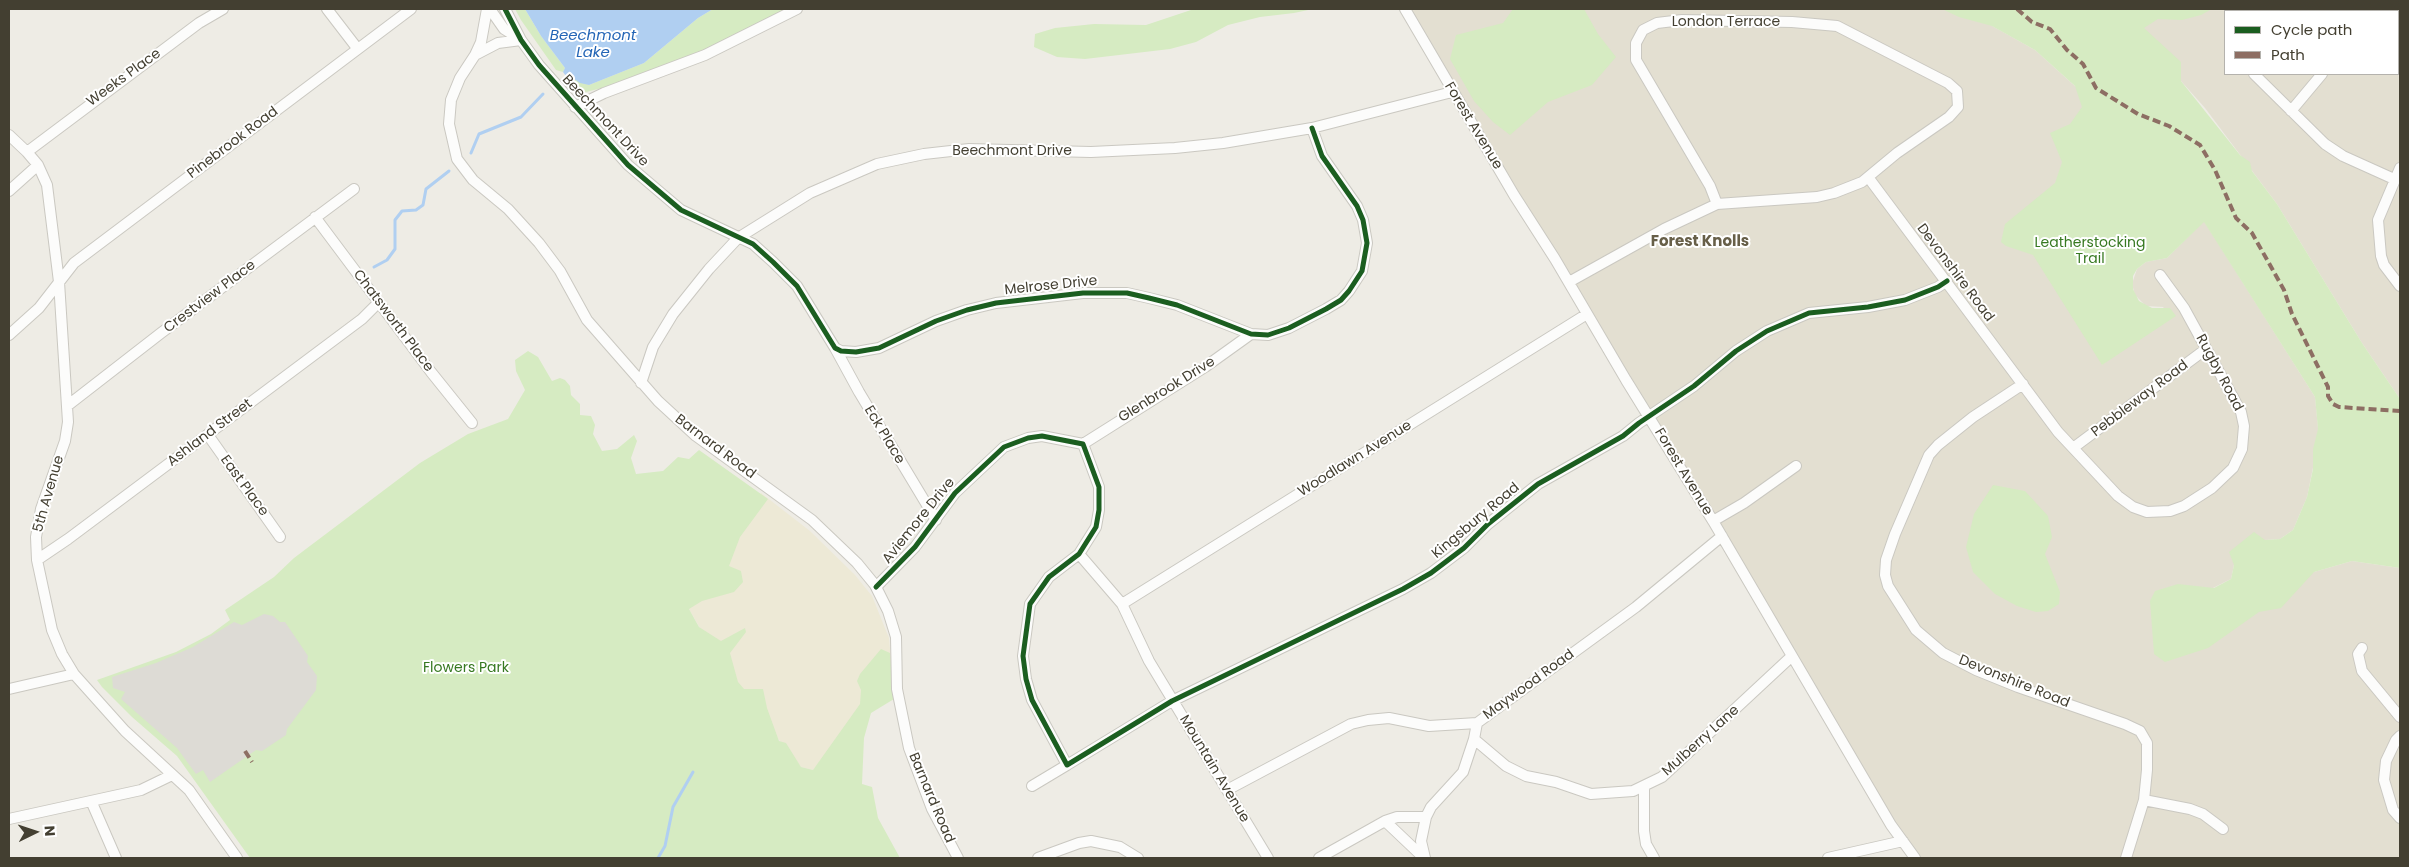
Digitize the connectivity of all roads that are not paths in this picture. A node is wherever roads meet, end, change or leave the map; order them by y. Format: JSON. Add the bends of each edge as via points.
{"nodes":[{"id":1,"x":224,"y":9,"type":"edge"},
{"id":2,"x":327,"y":9,"type":"edge"},
{"id":3,"x":410,"y":9,"type":"edge"},
{"id":4,"x":489,"y":9,"type":"edge"},
{"id":5,"x":505,"y":9,"type":"edge"},
{"id":6,"x":797,"y":9,"type":"edge"},
{"id":7,"x":1405,"y":9,"type":"edge"},
{"id":8,"x":521,"y":40,"type":"junction"},
{"id":9,"x":357,"y":48,"type":"junction"},
{"id":10,"x":475,"y":55,"type":"junction"},
{"id":11,"x":2255,"y":75,"type":"edge"},
{"id":12,"x":2321,"y":75,"type":"edge"},
{"id":13,"x":1452,"y":92,"type":"junction"},
{"id":14,"x":575,"y":108,"type":"junction"},
{"id":15,"x":2291,"y":111,"type":"junction"},
{"id":16,"x":1312,"y":128,"type":"junction"},
{"id":17,"x":9,"y":136,"type":"edge"},
{"id":18,"x":28,"y":152,"type":"junction"},
{"id":19,"x":38,"y":166,"type":"junction"},
{"id":20,"x":2400,"y":168,"type":"edge"},
{"id":21,"x":1868,"y":177,"type":"junction"},
{"id":22,"x":2394,"y":179,"type":"junction"},
{"id":23,"x":354,"y":189,"type":"dead end"},
{"id":24,"x":9,"y":191,"type":"edge"},
{"id":25,"x":1717,"y":204,"type":"junction"},
{"id":26,"x":315,"y":217,"type":"junction"},
{"id":27,"x":738,"y":238,"type":"junction"},
{"id":28,"x":2160,"y":275,"type":"dead end"},
{"id":29,"x":1947,"y":281,"type":"junction"},
{"id":30,"x":59,"y":282,"type":"junction"},
{"id":31,"x":1569,"y":282,"type":"junction"},
{"id":32,"x":2400,"y":286,"type":"edge"},
{"id":33,"x":379,"y":302,"type":"junction"},
{"id":34,"x":1587,"y":314,"type":"junction"},
{"id":35,"x":1251,"y":334,"type":"junction"},
{"id":36,"x":9,"y":335,"type":"edge"},
{"id":37,"x":835,"y":348,"type":"junction"},
{"id":38,"x":2206,"y":349,"type":"junction"},
{"id":39,"x":641,"y":383,"type":"junction"},
{"id":40,"x":2023,"y":384,"type":"junction"},
{"id":41,"x":67,"y":406,"type":"junction"},
{"id":42,"x":1648,"y":416,"type":"junction"},
{"id":43,"x":472,"y":423,"type":"dead end"},
{"id":44,"x":208,"y":435,"type":"junction"},
{"id":45,"x":1083,"y":444,"type":"junction"},
{"id":46,"x":2074,"y":448,"type":"junction"},
{"id":47,"x":1796,"y":466,"type":"dead end"},
{"id":48,"x":936,"y":520,"type":"junction"},
{"id":49,"x":1712,"y":521,"type":"junction"},
{"id":50,"x":1722,"y":536,"type":"junction"},
{"id":51,"x":280,"y":537,"type":"dead end"},
{"id":52,"x":1079,"y":554,"type":"junction"},
{"id":53,"x":37,"y":560,"type":"junction"},
{"id":54,"x":876,"y":587,"type":"junction"},
{"id":55,"x":1122,"y":604,"type":"junction"},
{"id":56,"x":2362,"y":648,"type":"dead end"},
{"id":57,"x":1792,"y":656,"type":"junction"},
{"id":58,"x":74,"y":674,"type":"junction"},
{"id":59,"x":9,"y":689,"type":"edge"},
{"id":60,"x":1172,"y":701,"type":"junction"},
{"id":61,"x":2400,"y":717,"type":"edge"},
{"id":62,"x":1477,"y":723,"type":"junction"},
{"id":63,"x":2400,"y":736,"type":"edge"},
{"id":64,"x":1474,"y":740,"type":"junction"},
{"id":65,"x":1067,"y":765,"type":"junction"},
{"id":66,"x":172,"y":775,"type":"junction"},
{"id":67,"x":1032,"y":786,"type":"dead end"},
{"id":68,"x":1644,"y":787,"type":"junction"},
{"id":69,"x":1227,"y":790,"type":"junction"},
{"id":70,"x":2144,"y":800,"type":"junction"},
{"id":71,"x":92,"y":803,"type":"junction"},
{"id":72,"x":1426,"y":817,"type":"junction"},
{"id":73,"x":2400,"y":818,"type":"edge"},
{"id":74,"x":9,"y":819,"type":"edge"},
{"id":75,"x":1385,"y":821,"type":"junction"},
{"id":76,"x":2223,"y":829,"type":"dead end"},
{"id":77,"x":1903,"y":841,"type":"junction"},
{"id":78,"x":116,"y":858,"type":"edge"},
{"id":79,"x":237,"y":858,"type":"edge"},
{"id":80,"x":958,"y":858,"type":"edge"},
{"id":81,"x":1038,"y":858,"type":"edge"},
{"id":82,"x":1138,"y":858,"type":"edge"},
{"id":83,"x":1268,"y":858,"type":"edge"},
{"id":84,"x":1319,"y":858,"type":"edge"},
{"id":85,"x":1425,"y":858,"type":"edge"},
{"id":86,"x":1654,"y":858,"type":"edge"},
{"id":87,"x":1828,"y":858,"type":"edge"},
{"id":88,"x":1915,"y":858,"type":"edge"},
{"id":89,"x":2126,"y":858,"type":"edge"}],
"edges":[{"from":1,"to":18,"type":"street","name":"Weeks Place","via":[[198,24]]},
{"from":2,"to":9,"type":"street"},
{"from":3,"to":9,"type":"street","name":"Pinebrook Road"},
{"from":4,"to":8,"type":"street","via":[[504,29]]},
{"from":4,"to":10,"type":"street","name":"Barnard Road"},
{"from":5,"to":8,"type":"street","name":"Beechmont Drive"},
{"from":6,"to":14,"type":"street","via":[[697,59],[604,92]]},
{"from":7,"to":13,"type":"street","name":"Forest Avenue"},
{"from":8,"to":10,"type":"street","name":"Barnard Road","via":[[498,43]]},
{"from":8,"to":14,"type":"street","name":"Beechmont Drive"},
{"from":9,"to":30,"type":"street","name":"Pinebrook Road","via":[[74,264]]},
{"from":10,"to":39,"type":"street","name":"Barnard Road","via":[[451,100],[449,124],[457,159],[469,176],[508,209],[543,248],[587,320]]},
{"from":11,"to":15,"type":"street"},
{"from":12,"to":15,"type":"street"},
{"from":13,"to":16,"type":"street","name":"Beechmont Drive"},
{"from":13,"to":31,"type":"street","name":"Forest Avenue"},
{"from":14,"to":27,"type":"street","name":"Beechmont Drive","via":[[628,165],[664,197],[690,216]]},
{"from":15,"to":22,"type":"street","via":[[2325,144],[2343,156]]},
{"from":16,"to":27,"type":"street","name":"Beechmont Drive","via":[[1232,142],[1139,151],[969,149],[924,154],[877,164],[835,181]]},
{"from":16,"to":35,"type":"street","name":"Melrose Drive","via":[[1322,156],[1363,220],[1367,243],[1365,260],[1355,284],[1341,300],[1289,328],[1268,335]]},
{"from":17,"to":18,"type":"street","name":"5th Avenue"},
{"from":18,"to":19,"type":"street","name":"5th Avenue"},
{"from":19,"to":24,"type":"street"},
{"from":19,"to":30,"type":"street","name":"5th Avenue","via":[[47,185]]},
{"from":20,"to":22,"type":"street"},
{"from":21,"to":25,"type":"street","via":[[1817,197]]},
{"from":21,"to":25,"type":"street","name":"London Terrace","via":[[1949,117],[1958,107],[1957,91],[1837,26],[1709,20],[1657,23],[1644,30],[1636,43],[1636,60],[1710,186]]},
{"from":21,"to":29,"type":"street","name":"Devonshire Road"},
{"from":22,"to":32,"type":"street","via":[[2378,220],[2381,256]]},
{"from":23,"to":26,"type":"street","name":"Crestview Place"},
{"from":25,"to":31,"type":"street","via":[[1664,229]]},
{"from":26,"to":33,"type":"street","name":"Chatsworth Place"},
{"from":26,"to":41,"type":"street","name":"Crestview Place"},
{"from":27,"to":37,"type":"street","via":[[752,244],[798,286]]},
{"from":27,"to":39,"type":"street","via":[[673,314],[653,347]]},
{"from":28,"to":38,"type":"street","name":"Rugby Road","via":[[2184,308]]},
{"from":29,"to":40,"type":"street","name":"Devonshire Road"},
{"from":29,"to":42,"type":"street","name":"Kingsbury Road","via":[[1938,288],[1906,300],[1815,312],[1767,331]]},
{"from":30,"to":36,"type":"street","name":"Pinebrook Road","via":[[39,308]]},
{"from":30,"to":41,"type":"street","name":"5th Avenue"},
{"from":31,"to":34,"type":"street","name":"Forest Avenue"},
{"from":33,"to":43,"type":"street","name":"Chatsworth Place"},
{"from":33,"to":44,"type":"street","name":"Ashland Street","via":[[362,319]]},
{"from":34,"to":42,"type":"street","name":"Forest Avenue"},
{"from":34,"to":55,"type":"street","name":"Woodlawn Avenue"},
{"from":35,"to":37,"type":"street","name":"Melrose Drive","via":[[1177,305],[1127,293],[1084,292],[996,303],[936,321],[879,348],[856,352]]},
{"from":35,"to":45,"type":"street","name":"Glenbrook Drive"},
{"from":37,"to":48,"type":"street","name":"Eck Place"},
{"from":38,"to":46,"type":"street","name":"Pebbleway Road"},
{"from":38,"to":46,"type":"street","name":"Rugby Road","via":[[2241,412],[2244,426],[2242,450],[2233,468],[2212,488],[2184,506],[2170,511],[2147,512],[2118,496]]},
{"from":39,"to":54,"type":"street","name":"Barnard Road","via":[[696,436],[817,523]]},
{"from":40,"to":46,"type":"street","name":"Rugby Road","via":[[2058,432]]},
{"from":40,"to":70,"type":"street","name":"Devonshire Road","via":[[1973,417],[1929,455],[1886,560],[1888,586],[1916,630],[1943,653],[1976,670],[2124,724],[2143,735],[2147,743]]},
{"from":41,"to":53,"type":"street","name":"5th Avenue","via":[[65,441],[38,524]]},
{"from":42,"to":49,"type":"street","name":"Forest Avenue"},
{"from":42,"to":60,"type":"street","name":"Kingsbury Road","via":[[1623,436],[1538,484],[1431,573]]},
{"from":44,"to":51,"type":"street","name":"East Place"},
{"from":44,"to":53,"type":"street","name":"Ashland Street"},
{"from":45,"to":48,"type":"street","name":"Aviemore Drive","via":[[1042,436],[1004,447],[955,493]]},
{"from":45,"to":52,"type":"street","via":[[1096,476],[1100,497],[1096,526]]},
{"from":47,"to":49,"type":"street"},
{"from":48,"to":54,"type":"street","name":"Aviemore Drive"},
{"from":49,"to":50,"type":"street","name":"Forest Avenue"},
{"from":50,"to":57,"type":"street","name":"Forest Avenue"},
{"from":50,"to":62,"type":"street","name":"Maywood Road","via":[[1636,607]]},
{"from":52,"to":55,"type":"street","name":"Mountain Avenue"},
{"from":52,"to":65,"type":"street","via":[[1049,577],[1030,604],[1023,656],[1032,700]]},
{"from":53,"to":58,"type":"street","name":"5th Avenue","via":[[52,630]]},
{"from":54,"to":80,"type":"street","name":"Barnard Road","via":[[896,637],[897,689],[909,748],[932,809]]},
{"from":55,"to":60,"type":"street","name":"Mountain Avenue"},
{"from":56,"to":61,"type":"street","via":[[2358,654],[2362,671]]},
{"from":57,"to":68,"type":"street","name":"Mulberry Lane","via":[[1662,777]]},
{"from":57,"to":77,"type":"street","name":"Forest Avenue"},
{"from":58,"to":59,"type":"street"},
{"from":58,"to":66,"type":"street","name":"5th Avenue","via":[[125,731]]},
{"from":60,"to":65,"type":"street"},
{"from":60,"to":69,"type":"street","name":"Mountain Avenue"},
{"from":62,"to":64,"type":"street"},
{"from":62,"to":69,"type":"street","name":"Maywood Road","via":[[1430,726],[1389,718],[1351,724]]},
{"from":63,"to":73,"type":"street","via":[[2386,761],[2384,780],[2393,810]]},
{"from":64,"to":68,"type":"street","name":"Mulberry Lane","via":[[1506,766],[1526,776],[1591,794]]},
{"from":64,"to":72,"type":"street","via":[[1463,772]]},
{"from":65,"to":67,"type":"street"},
{"from":66,"to":71,"type":"street","via":[[141,790]]},
{"from":66,"to":79,"type":"street","name":"5th Avenue","via":[[189,790]]},
{"from":68,"to":86,"type":"street","via":[[1644,831],[1646,844]]},
{"from":69,"to":83,"type":"street","name":"Mountain Avenue"},
{"from":70,"to":76,"type":"street","via":[[2190,809]]},
{"from":70,"to":89,"type":"street"},
{"from":71,"to":74,"type":"street"},
{"from":71,"to":78,"type":"street"},
{"from":72,"to":75,"type":"street","via":[[1397,817]]},
{"from":72,"to":85,"type":"street","via":[[1421,841]]},
{"from":75,"to":84,"type":"street"},
{"from":75,"to":85,"type":"street"},
{"from":77,"to":87,"type":"street"},
{"from":77,"to":88,"type":"street","name":"Forest Avenue"},
{"from":81,"to":82,"type":"street","via":[[1091,841],[1120,847]]}]}
